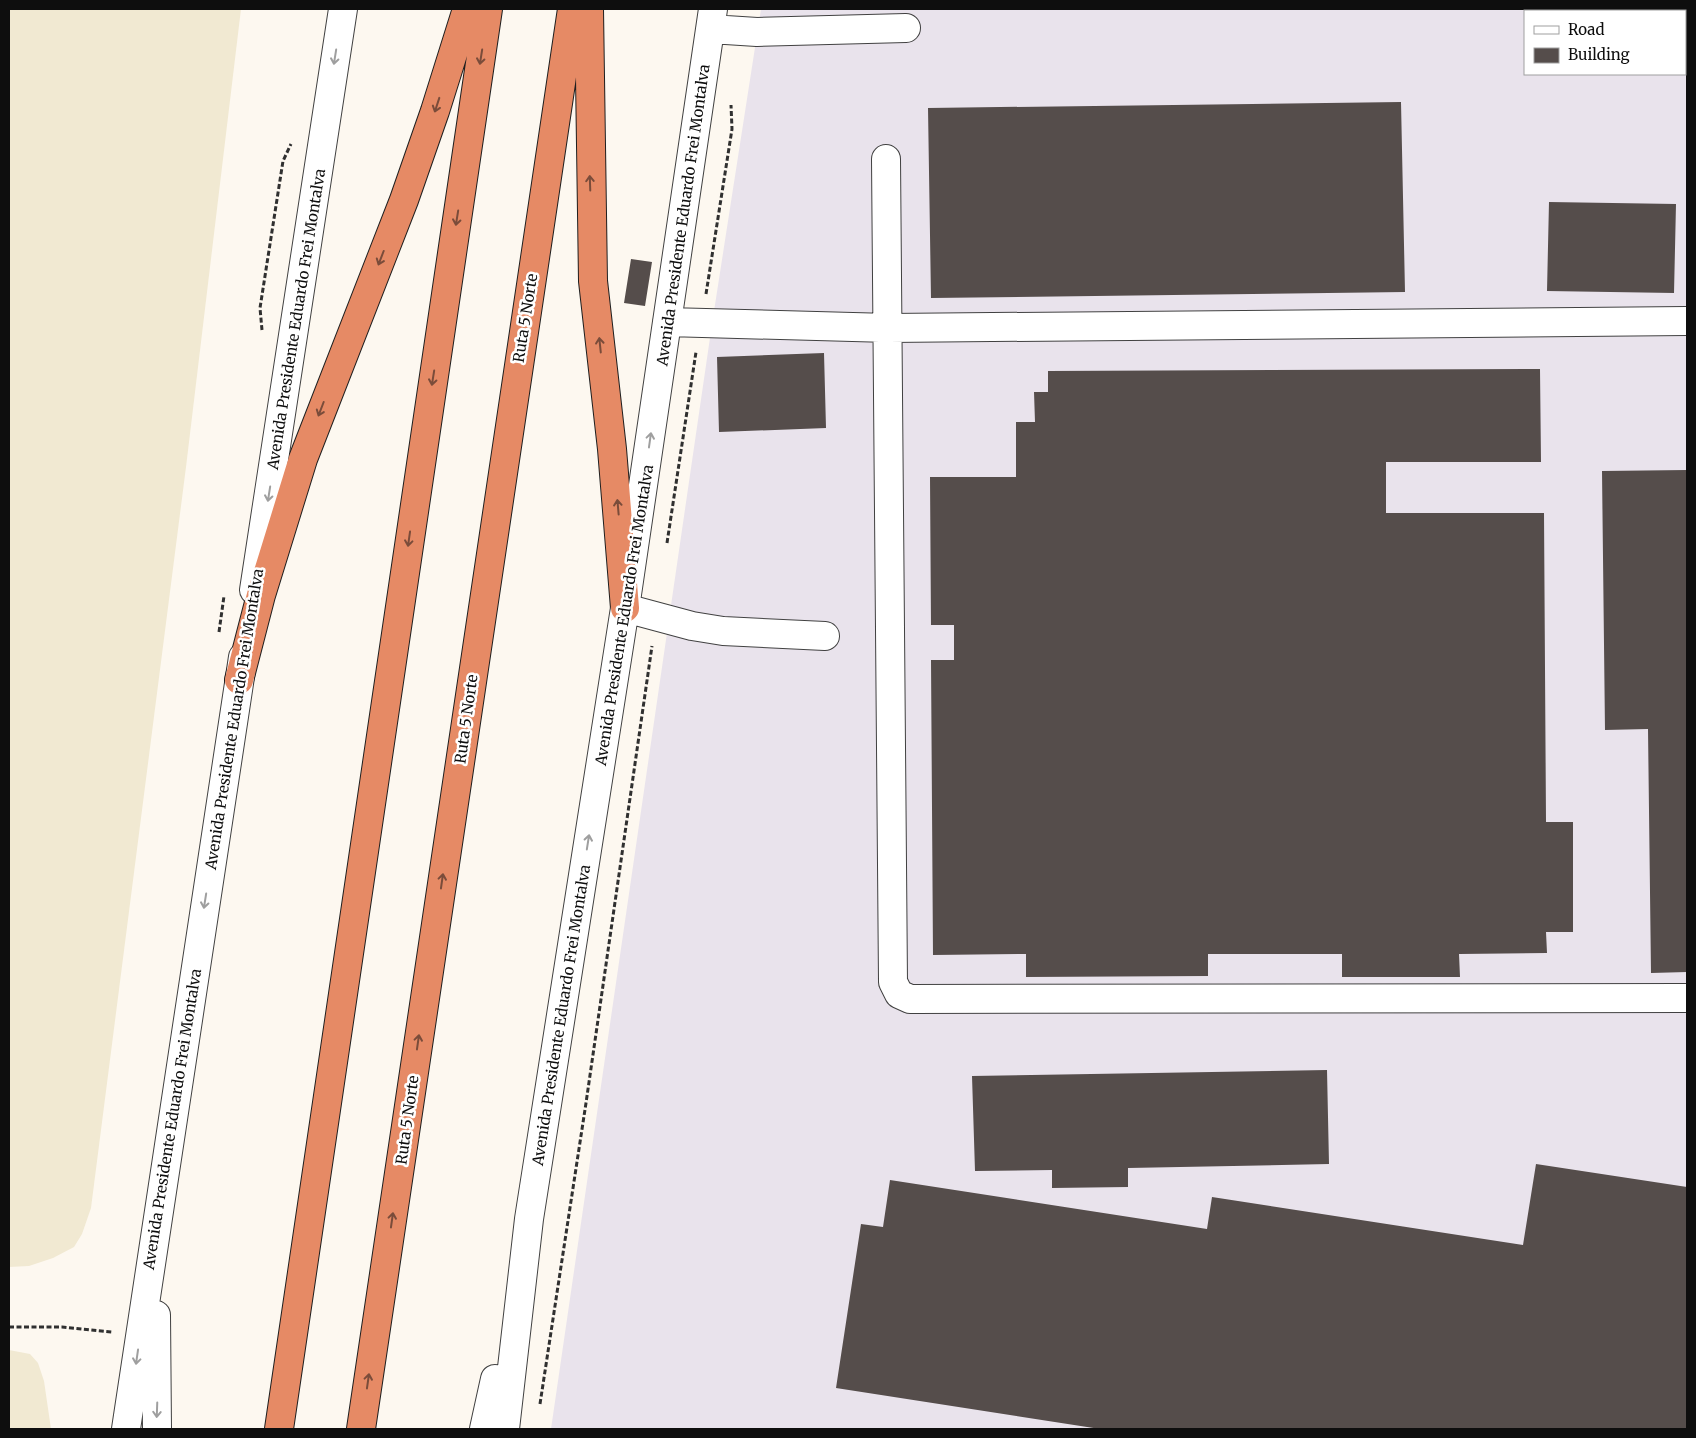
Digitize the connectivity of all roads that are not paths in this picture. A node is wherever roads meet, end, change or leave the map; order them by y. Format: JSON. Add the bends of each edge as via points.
{"nodes":[{"id":1,"x":343,"y":9,"type":"edge"},
{"id":2,"x":467,"y":9,"type":"edge"},
{"id":3,"x":488,"y":9,"type":"edge"},
{"id":4,"x":572,"y":9,"type":"edge"},
{"id":5,"x":589,"y":9,"type":"edge"},
{"id":6,"x":711,"y":19,"type":"edge"},
{"id":7,"x":906,"y":28,"type":"dead end"},
{"id":8,"x":886,"y":159,"type":"dead end"},
{"id":9,"x":1687,"y":321,"type":"edge"},
{"id":10,"x":667,"y":322,"type":"junction"},
{"id":11,"x":889,"y":328,"type":"junction"},
{"id":12,"x":625,"y":608,"type":"junction"},
{"id":13,"x":825,"y":636,"type":"dead end"},
{"id":14,"x":239,"y":680,"type":"junction"},
{"id":15,"x":1687,"y":998,"type":"edge"},
{"id":16,"x":529,"y":1219,"type":"junction"},
{"id":17,"x":152,"y":1256,"type":"junction"},
{"id":18,"x":126,"y":1429,"type":"edge"},
{"id":19,"x":157,"y":1429,"type":"edge"},
{"id":20,"x":279,"y":1429,"type":"edge"},
{"id":21,"x":361,"y":1429,"type":"edge"},
{"id":22,"x":484,"y":1429,"type":"edge"},
{"id":23,"x":504,"y":1429,"type":"edge"}],
"edges":[{"from":1,"to":14,"type":"street","name":"Avenida Presidente Eduardo Frei Montalva","one_way":true},
{"from":2,"to":14,"type":"highway","one_way":true,"via":[[404,200],[303,459],[261,595]]},
{"from":3,"to":20,"type":"highway","one_way":true},
{"from":21,"to":4,"type":"highway","name":"Ruta 5 Norte","one_way":true},
{"from":12,"to":5,"type":"highway","one_way":true,"via":[[612,449],[593,281]]},
{"from":6,"to":7,"type":"street","via":[[757,32]]},
{"from":6,"to":10,"type":"street","name":"Avenida Presidente Eduardo Frei Montalva"},
{"from":8,"to":11,"type":"street"},
{"from":9,"to":11,"type":"street"},
{"from":10,"to":11,"type":"street"},
{"from":12,"to":10,"type":"street","name":"Avenida Presidente Eduardo Frei Montalva","one_way":true},
{"from":11,"to":15,"type":"street","via":[[893,982],[898,994],[910,999]]},
{"from":12,"to":13,"type":"street","via":[[723,631]]},
{"from":16,"to":12,"type":"street","name":"Avenida Presidente Eduardo Frei Montalva","one_way":true},
{"from":14,"to":17,"type":"street","name":"Avenida Presidente Eduardo Frei Montalva","one_way":true},
{"from":16,"to":22,"type":"street"},
{"from":16,"to":23,"type":"street","name":"Avenida Presidente Eduardo Frei Montalva"},
{"from":17,"to":18,"type":"street","name":"Avenida Presidente Eduardo Frei Montalva","one_way":true},
{"from":17,"to":19,"type":"street","one_way":true}]}
